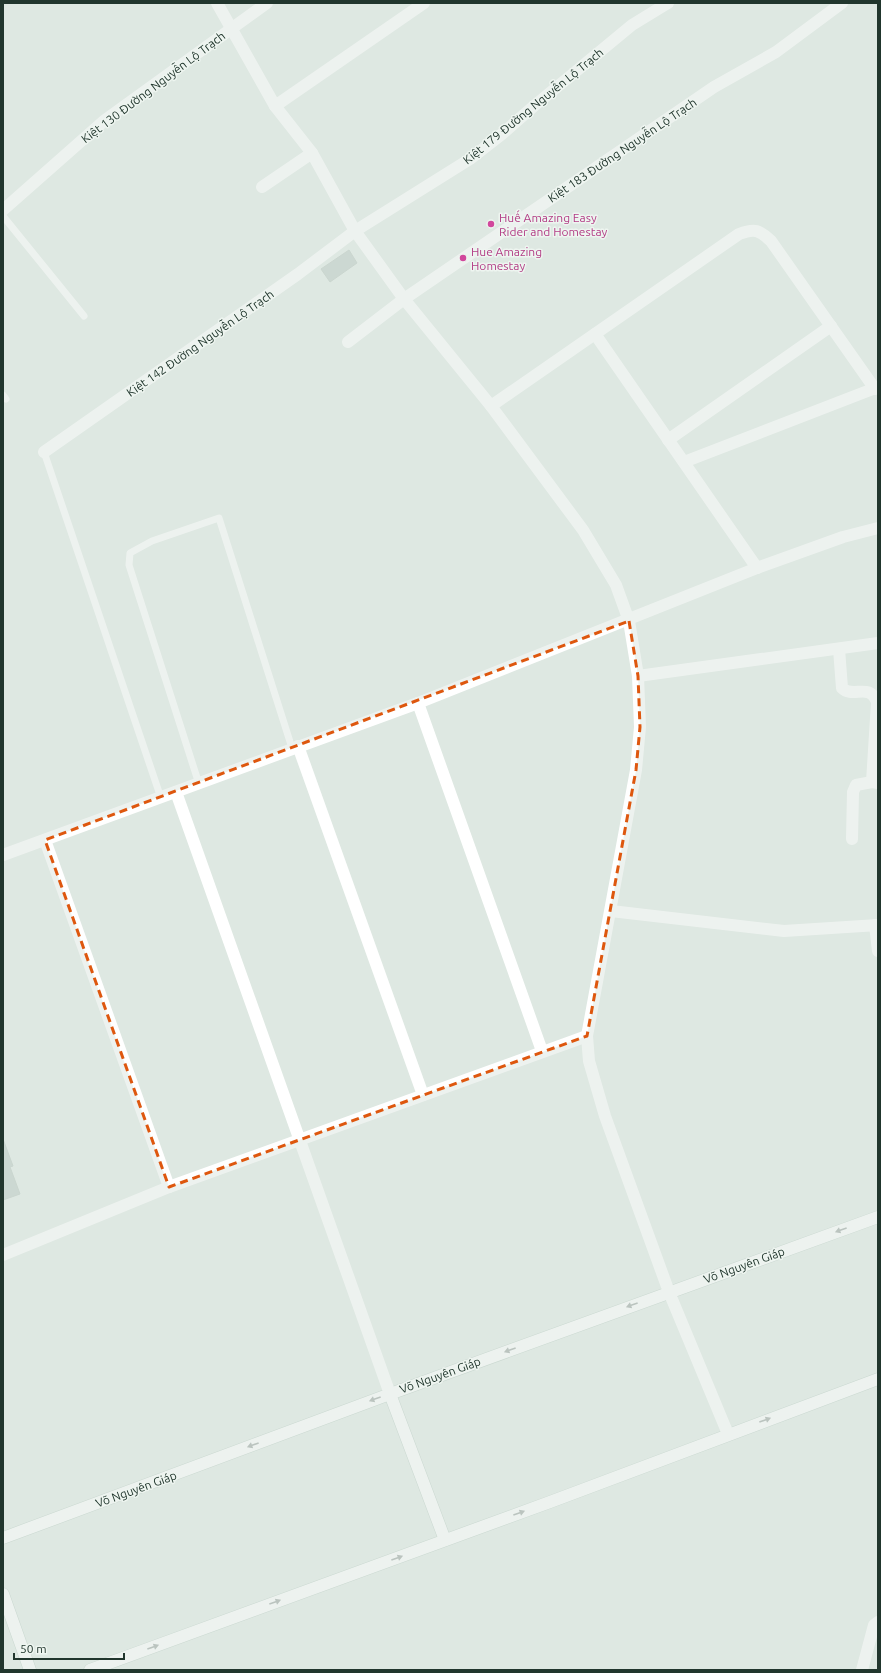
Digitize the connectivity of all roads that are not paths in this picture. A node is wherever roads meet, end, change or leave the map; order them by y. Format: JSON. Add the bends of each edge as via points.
{"nodes":[{"id":1,"x":217,"y":3,"type":"edge"},
{"id":2,"x":267,"y":3,"type":"edge"},
{"id":3,"x":424,"y":3,"type":"edge"},
{"id":4,"x":668,"y":3,"type":"edge"},
{"id":5,"x":842,"y":3,"type":"edge"},
{"id":6,"x":231,"y":27,"type":"junction"},
{"id":7,"x":275,"y":106,"type":"junction"},
{"id":8,"x":312,"y":153,"type":"junction"},
{"id":9,"x":262,"y":187,"type":"dead end"},
{"id":10,"x":3,"y":210,"type":"edge"},
{"id":11,"x":3,"y":216,"type":"edge"},
{"id":12,"x":354,"y":231,"type":"junction"},
{"id":13,"x":404,"y":299,"type":"junction"},
{"id":14,"x":84,"y":316,"type":"dead end"},
{"id":15,"x":831,"y":326,"type":"junction"},
{"id":16,"x":595,"y":334,"type":"junction"},
{"id":17,"x":348,"y":342,"type":"dead end"},
{"id":18,"x":877,"y":388,"type":"edge"},
{"id":19,"x":491,"y":406,"type":"junction"},
{"id":20,"x":668,"y":440,"type":"junction"},
{"id":21,"x":44,"y":452,"type":"joint"},
{"id":22,"x":684,"y":462,"type":"junction"},
{"id":23,"x":878,"y":528,"type":"edge"},
{"id":24,"x":757,"y":568,"type":"junction"},
{"id":25,"x":629,"y":621,"type":"junction"},
{"id":26,"x":878,"y":643,"type":"edge"},
{"id":27,"x":839,"y":649,"type":"junction"},
{"id":28,"x":638,"y":676,"type":"junction"},
{"id":29,"x":418,"y":703,"type":"junction"},
{"id":30,"x":295,"y":747,"type":"junction"},
{"id":31,"x":875,"y":783,"type":"edge"},
{"id":32,"x":199,"y":784,"type":"junction"},
{"id":33,"x":176,"y":792,"type":"junction"},
{"id":34,"x":161,"y":798,"type":"junction"},
{"id":35,"x":852,"y":839,"type":"dead end"},
{"id":36,"x":45,"y":840,"type":"junction"},
{"id":37,"x":3,"y":855,"type":"edge"},
{"id":38,"x":611,"y":911,"type":"junction"},
{"id":39,"x":877,"y":925,"type":"edge"},
{"id":40,"x":878,"y":951,"type":"edge"},
{"id":41,"x":587,"y":1036,"type":"junction"},
{"id":42,"x":542,"y":1051,"type":"junction"},
{"id":43,"x":423,"y":1095,"type":"junction"},
{"id":44,"x":300,"y":1140,"type":"junction"},
{"id":45,"x":170,"y":1187,"type":"junction"},
{"id":46,"x":878,"y":1217,"type":"edge"},
{"id":47,"x":3,"y":1255,"type":"edge"},
{"id":48,"x":669,"y":1292,"type":"junction"},
{"id":49,"x":878,"y":1379,"type":"edge"},
{"id":50,"x":390,"y":1394,"type":"junction"},
{"id":51,"x":728,"y":1434,"type":"junction"},
{"id":52,"x":3,"y":1538,"type":"edge"},
{"id":53,"x":445,"y":1540,"type":"junction"},
{"id":54,"x":3,"y":1594,"type":"edge"},
{"id":55,"x":878,"y":1622,"type":"edge"},
{"id":56,"x":30,"y":1670,"type":"edge"},
{"id":57,"x":90,"y":1670,"type":"edge"},
{"id":58,"x":862,"y":1670,"type":"edge"}],
"edges":[{"from":1,"to":6,"type":"street"},
{"from":2,"to":6,"type":"street","name":"Kiệt 130 Đường Nguyễn Lộ Trạch"},
{"from":3,"to":7,"type":"street"},
{"from":4,"to":12,"type":"street","name":"Kiệt 179 Đường Nguyễn Lộ Trạch","via":[[632,25],[470,159]]},
{"from":5,"to":13,"type":"street","name":"Kiệt 183 Đường Nguyễn Lộ Trạch","via":[[776,52],[714,87]]},
{"from":6,"to":7,"type":"street"},
{"from":6,"to":10,"type":"street","name":"Kiệt 130 Đường Nguyễn Lộ Trạch","via":[[105,120]]},
{"from":7,"to":8,"type":"street"},
{"from":8,"to":9,"type":"street"},
{"from":8,"to":12,"type":"street"},
{"from":11,"to":14,"type":"lane"},
{"from":12,"to":13,"type":"street"},
{"from":12,"to":21,"type":"street","name":"Kiệt 142 Đường Nguyễn Lộ Trạch","via":[[298,274]]},
{"from":13,"to":17,"type":"street","name":"Kiệt 183 Đường Nguyễn Lộ Trạch"},
{"from":13,"to":19,"type":"street"},
{"from":15,"to":16,"type":"street","via":[[771,241],[760,231],[749,230],[739,234]]},
{"from":15,"to":18,"type":"street"},
{"from":15,"to":20,"type":"street"},
{"from":16,"to":19,"type":"street"},
{"from":16,"to":20,"type":"street"},
{"from":18,"to":22,"type":"street"},
{"from":19,"to":25,"type":"street","via":[[583,530],[616,585]]},
{"from":20,"to":22,"type":"street"},
{"from":21,"to":34,"type":"lane"},
{"from":22,"to":24,"type":"street"},
{"from":23,"to":24,"type":"street","via":[[843,537]]},
{"from":24,"to":25,"type":"street"},
{"from":25,"to":28,"type":"street"},
{"from":25,"to":29,"type":"street"},
{"from":26,"to":27,"type":"street"},
{"from":27,"to":28,"type":"street"},
{"from":27,"to":31,"type":"street","via":[[842,688],[849,692],[870,692],[876,702]]},
{"from":28,"to":38,"type":"street","via":[[640,726],[636,770]]},
{"from":29,"to":30,"type":"street"},
{"from":29,"to":42,"type":"street"},
{"from":30,"to":32,"type":"street"},
{"from":30,"to":32,"type":"lane","via":[[219,518],[152,541],[130,553],[129,565]]},
{"from":30,"to":43,"type":"street"},
{"from":31,"to":35,"type":"street","via":[[856,785],[853,792]]},
{"from":32,"to":33,"type":"street"},
{"from":33,"to":34,"type":"street"},
{"from":33,"to":44,"type":"street"},
{"from":34,"to":36,"type":"street"},
{"from":36,"to":37,"type":"street"},
{"from":36,"to":45,"type":"street"},
{"from":38,"to":39,"type":"street","via":[[784,931]]},
{"from":38,"to":41,"type":"street"},
{"from":39,"to":40,"type":"street"},
{"from":41,"to":42,"type":"street"},
{"from":41,"to":48,"type":"street","via":[[589,1061],[605,1116]]},
{"from":42,"to":43,"type":"street"},
{"from":43,"to":44,"type":"street"},
{"from":44,"to":45,"type":"street"},
{"from":44,"to":50,"type":"street"},
{"from":45,"to":47,"type":"street"},
{"from":46,"to":48,"type":"street","name":"Võ Nguyên Giáp","one_way":true},
{"from":48,"to":50,"type":"street","name":"Võ Nguyên Giáp","one_way":true},
{"from":48,"to":51,"type":"street"},
{"from":51,"to":49,"type":"street","one_way":true},
{"from":50,"to":52,"type":"street","name":"Võ Nguyên Giáp","one_way":true},
{"from":50,"to":53,"type":"street"},
{"from":53,"to":51,"type":"street","one_way":true},
{"from":57,"to":53,"type":"street","one_way":true},
{"from":54,"to":56,"type":"street"},
{"from":55,"to":58,"type":"street","via":[[870,1635]]}]}
